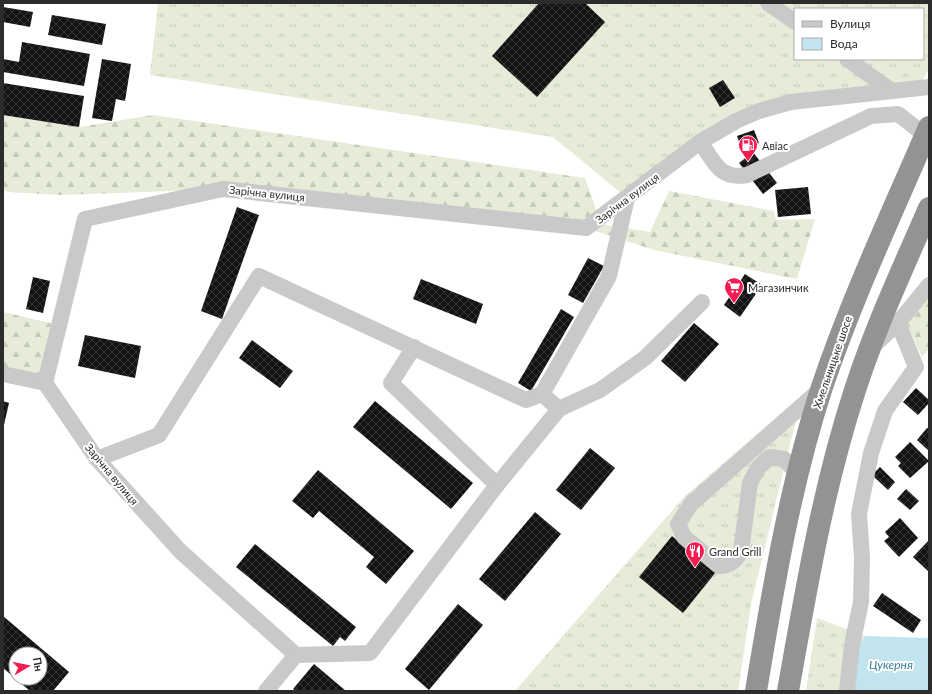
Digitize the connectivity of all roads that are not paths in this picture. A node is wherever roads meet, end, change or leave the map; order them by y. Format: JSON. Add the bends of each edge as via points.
{"nodes":[{"id":1,"x":768,"y":3,"type":"edge"},
{"id":2,"x":794,"y":21,"type":"edge"},
{"id":3,"x":848,"y":60,"type":"edge"},
{"id":4,"x":929,"y":87,"type":"edge"},
{"id":5,"x":892,"y":90,"type":"junction"},
{"id":6,"x":927,"y":131,"type":"edge"},
{"id":7,"x":700,"y":142,"type":"junction"},
{"id":8,"x":627,"y":198,"type":"junction"},
{"id":9,"x":929,"y":208,"type":"edge"},
{"id":10,"x":929,"y":285,"type":"edge"},
{"id":11,"x":702,"y":302,"type":"dead end"},
{"id":12,"x":898,"y":322,"type":"junction"},
{"id":13,"x":414,"y":347,"type":"junction"},
{"id":14,"x":868,"y":351,"type":"junction"},
{"id":15,"x":3,"y":374,"type":"edge"},
{"id":16,"x":45,"y":383,"type":"junction"},
{"id":17,"x":822,"y":388,"type":"junction"},
{"id":18,"x":542,"y":394,"type":"junction"},
{"id":19,"x":560,"y":409,"type":"junction"},
{"id":20,"x":97,"y":460,"type":"junction"},
{"id":21,"x":798,"y":474,"type":"junction"},
{"id":22,"x":497,"y":485,"type":"junction"},
{"id":23,"x":296,"y":655,"type":"junction"},
{"id":24,"x":266,"y":691,"type":"edge"},
{"id":25,"x":756,"y":691,"type":"edge"},
{"id":26,"x":788,"y":691,"type":"edge"},
{"id":27,"x":847,"y":691,"type":"edge"}],
"edges":[{"from":1,"to":2,"type":"street"},
{"from":3,"to":5,"type":"street"},
{"from":4,"to":5,"type":"street","name":"Зарічна вулиця"},
{"from":5,"to":7,"type":"street","name":"Зарічна вулиця","via":[[776,105],[736,121]]},
{"from":6,"to":7,"type":"street","via":[[898,114],[871,116],[747,176],[735,177],[724,173]]},
{"from":6,"to":17,"type":"highway","name":"Хмельницьке шосе","via":[[844,326]]},
{"from":7,"to":8,"type":"street","name":"Зарічна вулиця"},
{"from":8,"to":16,"type":"street","name":"Зарічна вулиця","via":[[586,228],[222,189],[85,219]]},
{"from":8,"to":18,"type":"street","via":[[609,276]]},
{"from":9,"to":14,"type":"highway"},
{"from":10,"to":12,"type":"street"},
{"from":11,"to":19,"type":"street","via":[[645,358],[600,390]]},
{"from":12,"to":14,"type":"street"},
{"from":12,"to":27,"type":"street","via":[[916,366],[885,411],[871,453],[859,514],[861,602],[852,645]]},
{"from":13,"to":18,"type":"street","via":[[526,400]]},
{"from":13,"to":20,"type":"street","via":[[258,276],[159,436]]},
{"from":13,"to":22,"type":"street","via":[[391,383]]},
{"from":14,"to":26,"type":"highway","via":[[854,391],[829,482]]},
{"from":15,"to":16,"type":"street"},
{"from":16,"to":20,"type":"street","name":"Зарічна вулиця"},
{"from":17,"to":21,"type":"highway","name":"Хмельницьке шосе"},
{"from":17,"to":21,"type":"street","via":[[691,504],[678,524],[684,537],[720,566],[726,566],[735,561],[741,551],[750,483],[758,468],[770,457],[784,459]]},
{"from":18,"to":19,"type":"street"},
{"from":19,"to":22,"type":"street"},
{"from":20,"to":23,"type":"street","name":"Зарічна вулиця","via":[[180,551]]},
{"from":21,"to":25,"type":"highway","name":"Хмельницьке шосе","via":[[770,608]]},
{"from":22,"to":23,"type":"street","via":[[370,653]]},
{"from":23,"to":24,"type":"street"}]}
